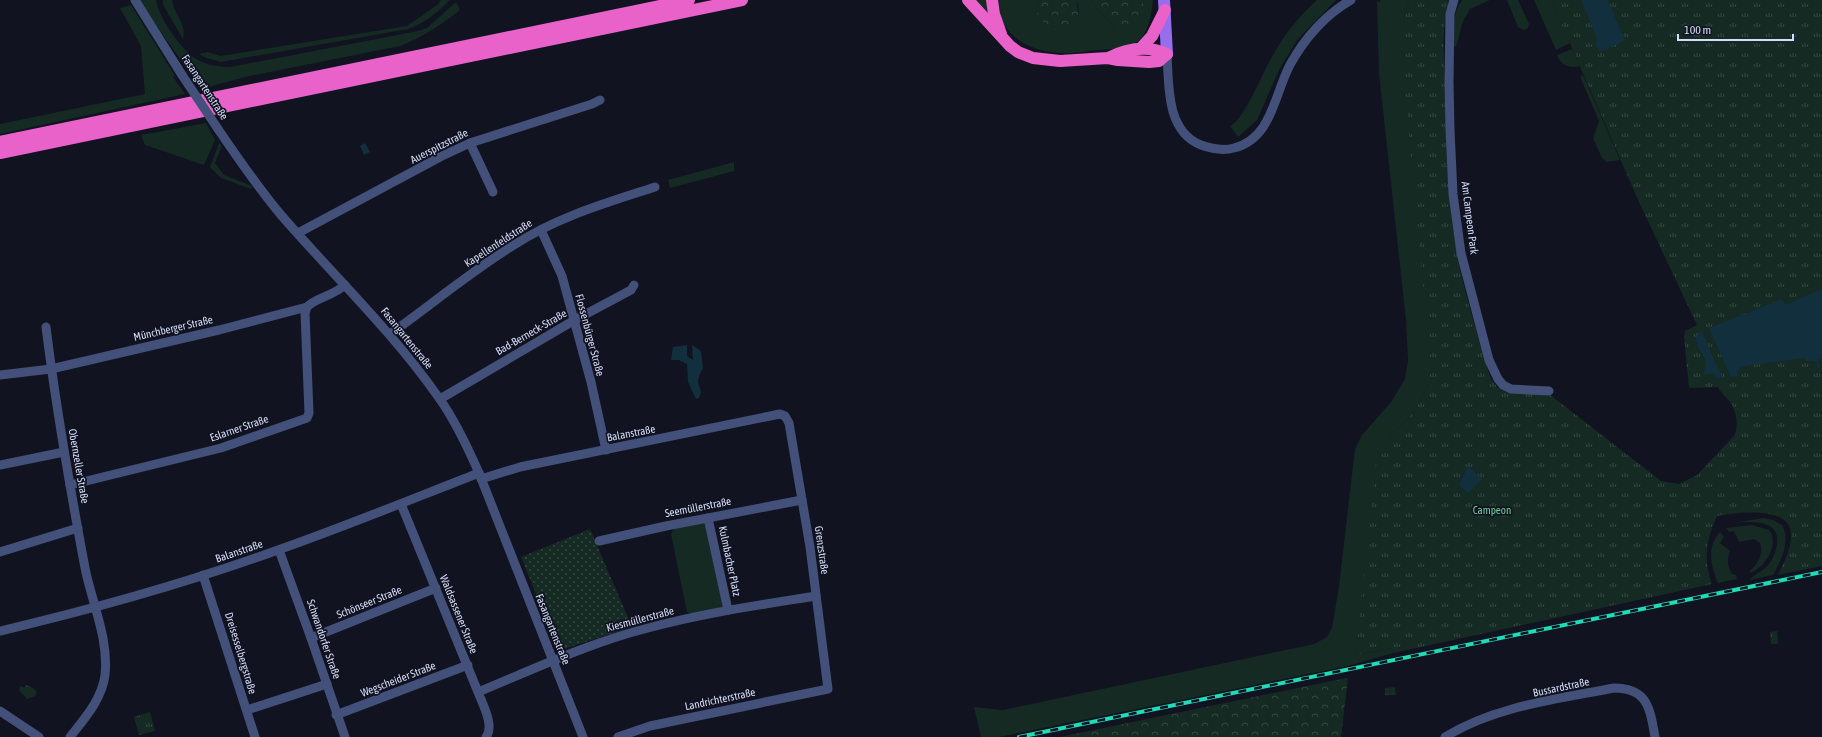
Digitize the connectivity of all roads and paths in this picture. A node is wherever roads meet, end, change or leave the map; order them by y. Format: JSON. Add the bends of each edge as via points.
{"nodes":[{"id":1,"x":135,"y":0,"type":"edge"},
{"id":2,"x":689,"y":0,"type":"edge"},
{"id":3,"x":742,"y":0,"type":"edge"},
{"id":4,"x":968,"y":0,"type":"edge"},
{"id":5,"x":992,"y":0,"type":"edge"},
{"id":6,"x":1351,"y":0,"type":"edge"},
{"id":7,"x":1454,"y":0,"type":"edge"},
{"id":8,"x":1164,"y":5,"type":"edge"},
{"id":9,"x":1002,"y":37,"type":"junction"},
{"id":10,"x":1141,"y":48,"type":"junction"},
{"id":11,"x":1167,"y":54,"type":"junction"},
{"id":12,"x":1108,"y":58,"type":"junction"},
{"id":13,"x":600,"y":100,"type":"dead end"},
{"id":14,"x":0,"y":142,"type":"edge"},
{"id":15,"x":470,"y":143,"type":"junction"},
{"id":16,"x":0,"y":153,"type":"edge"},
{"id":17,"x":655,"y":187,"type":"dead end"},
{"id":18,"x":493,"y":192,"type":"dead end"},
{"id":19,"x":541,"y":230,"type":"junction"},
{"id":20,"x":298,"y":234,"type":"junction"},
{"id":21,"x":345,"y":285,"type":"junction"},
{"id":22,"x":634,"y":285,"type":"dead end"},
{"id":23,"x":307,"y":307,"type":"junction"},
{"id":24,"x":573,"y":321,"type":"junction"},
{"id":25,"x":46,"y":327,"type":"dead end"},
{"id":26,"x":390,"y":334,"type":"junction"},
{"id":27,"x":51,"y":368,"type":"junction"},
{"id":28,"x":0,"y":375,"type":"edge"},
{"id":29,"x":1549,"y":391,"type":"dead end"},
{"id":30,"x":440,"y":399,"type":"junction"},
{"id":31,"x":785,"y":416,"type":"joint"},
{"id":32,"x":606,"y":450,"type":"junction"},
{"id":33,"x":64,"y":452,"type":"junction"},
{"id":34,"x":0,"y":465,"type":"edge"},
{"id":35,"x":480,"y":476,"type":"junction"},
{"id":36,"x":70,"y":486,"type":"junction"},
{"id":37,"x":802,"y":500,"type":"junction"},
{"id":38,"x":401,"y":504,"type":"junction"},
{"id":39,"x":708,"y":518,"type":"junction"},
{"id":40,"x":78,"y":528,"type":"junction"},
{"id":41,"x":599,"y":541,"type":"dead end"},
{"id":42,"x":279,"y":550,"type":"junction"},
{"id":43,"x":0,"y":552,"type":"edge"},
{"id":44,"x":203,"y":575,"type":"junction"},
{"id":45,"x":436,"y":588,"type":"junction"},
{"id":46,"x":816,"y":596,"type":"junction"},
{"id":47,"x":96,"y":608,"type":"junction"},
{"id":48,"x":728,"y":610,"type":"junction"},
{"id":49,"x":0,"y":631,"type":"edge"},
{"id":50,"x":311,"y":638,"type":"junction"},
{"id":51,"x":553,"y":661,"type":"junction"},
{"id":52,"x":468,"y":665,"type":"junction"},
{"id":53,"x":327,"y":684,"type":"junction"},
{"id":54,"x":828,"y":689,"type":"joint"},
{"id":55,"x":478,"y":692,"type":"junction"},
{"id":56,"x":247,"y":710,"type":"junction"},
{"id":57,"x":0,"y":711,"type":"edge"},
{"id":58,"x":336,"y":715,"type":"junction"},
{"id":59,"x":487,"y":736,"type":"edge"},
{"id":60,"x":39,"y":737,"type":"edge"},
{"id":61,"x":70,"y":737,"type":"edge"},
{"id":62,"x":256,"y":737,"type":"edge"},
{"id":63,"x":345,"y":737,"type":"edge"},
{"id":64,"x":583,"y":737,"type":"edge"},
{"id":65,"x":618,"y":737,"type":"edge"},
{"id":66,"x":1445,"y":737,"type":"edge"},
{"id":67,"x":1656,"y":737,"type":"edge"}],
"edges":[{"from":1,"to":20,"type":"street","name":"Fasangartenstraße","bridge":true,"via":[[218,129],[255,182]]},
{"from":2,"to":14,"type":"highway"},
{"from":3,"to":16,"type":"highway"},
{"from":4,"to":9,"type":"highway"},
{"from":5,"to":9,"type":"highway"},
{"from":6,"to":11,"type":"street","via":[[1324,21],[1300,48],[1290,64],[1264,127],[1239,147],[1212,149],[1194,142],[1180,128],[1172,107]]},
{"from":7,"to":29,"type":"street","name":"Am Campeon Park","via":[[1450,14],[1450,123],[1453,194],[1461,253],[1490,360],[1498,379],[1511,389]]},
{"from":8,"to":10,"type":"highway","via":[[1152,36]]},
{"from":8,"to":11,"type":"main road"},
{"from":9,"to":12,"type":"highway","via":[[1018,52],[1039,60]]},
{"from":10,"to":11,"type":"highway","via":[[1153,48]]},
{"from":10,"to":12,"type":"highway"},
{"from":11,"to":12,"type":"highway","via":[[1159,61]]},
{"from":13,"to":15,"type":"street","name":"Auerspitzstraße"},
{"from":15,"to":18,"type":"street"},
{"from":15,"to":20,"type":"street","name":"Auerspitzstraße"},
{"from":17,"to":19,"type":"street","name":"Kapellenfeldstraße","via":[[587,209]]},
{"from":19,"to":24,"type":"street","name":"Flossenbürger Straße","via":[[562,276]]},
{"from":19,"to":26,"type":"street","name":"Kapellenfeldstraße","via":[[514,244]]},
{"from":20,"to":21,"type":"street","name":"Fasangartenstraße"},
{"from":21,"to":23,"type":"street","name":"Münchberger Straße"},
{"from":21,"to":26,"type":"street","name":"Fasangartenstraße"},
{"from":22,"to":24,"type":"street","name":"Bad-Berneck-Straße","via":[[631,290]]},
{"from":23,"to":27,"type":"street","name":"Münchberger Straße"},
{"from":23,"to":36,"type":"street","name":"Eslarner Straße","via":[[305,313],[309,413],[306,418],[221,448]]},
{"from":24,"to":30,"type":"street","name":"Bad-Berneck-Straße"},
{"from":24,"to":32,"type":"street","name":"Flossenbürger Straße","via":[[591,382]]},
{"from":25,"to":27,"type":"street","name":"Obernzeller Straße"},
{"from":26,"to":30,"type":"street","name":"Fasangartenstraße"},
{"from":27,"to":28,"type":"street","name":"Münchberger Straße"},
{"from":27,"to":33,"type":"street","name":"Obernzeller Straße"},
{"from":30,"to":35,"type":"street","name":"Fasangartenstraße"},
{"from":31,"to":32,"type":"street","name":"Balanstraße","via":[[780,414]]},
{"from":31,"to":37,"type":"street","name":"Grenzstraße","via":[[789,423]]},
{"from":32,"to":35,"type":"street","name":"Balanstraße"},
{"from":33,"to":34,"type":"street"},
{"from":33,"to":36,"type":"street","name":"Obernzeller Straße"},
{"from":35,"to":38,"type":"street","name":"Balanstraße"},
{"from":35,"to":51,"type":"street","name":"Fasangartenstraße"},
{"from":36,"to":40,"type":"street","name":"Obernzeller Straße"},
{"from":37,"to":39,"type":"street","name":"Seemüllerstraße"},
{"from":37,"to":46,"type":"street","name":"Grenzstraße"},
{"from":38,"to":42,"type":"street","name":"Balanstraße"},
{"from":38,"to":45,"type":"street","name":"Waldsassener Straße"},
{"from":39,"to":41,"type":"street","name":"Seemüllerstraße"},
{"from":39,"to":48,"type":"street","name":"Kulmbacher Platz"},
{"from":40,"to":43,"type":"street"},
{"from":40,"to":47,"type":"street","name":"Obernzeller Straße","via":[[90,594]]},
{"from":42,"to":44,"type":"street","name":"Balanstraße"},
{"from":42,"to":50,"type":"street","name":"Schwandorfer Straße"},
{"from":44,"to":47,"type":"street","name":"Balanstraße"},
{"from":44,"to":56,"type":"street","name":"Dreisesselbergstraße"},
{"from":45,"to":50,"type":"street","name":"Schönseer Straße"},
{"from":45,"to":52,"type":"street","name":"Waldsassener Straße"},
{"from":46,"to":48,"type":"street","name":"Kiesmüllerstraße"},
{"from":46,"to":54,"type":"street","name":"Grenzstraße"},
{"from":47,"to":49,"type":"street","name":"Balanstraße"},
{"from":47,"to":61,"type":"street","name":"Obernzeller Straße","via":[[105,659],[105,677],[99,696]]},
{"from":48,"to":51,"type":"street","name":"Kiesmüllerstraße","via":[[649,628],[578,650]]},
{"from":50,"to":53,"type":"street","name":"Schwandorfer Straße"},
{"from":51,"to":55,"type":"street","name":"Kiesmüllerstraße"},
{"from":51,"to":64,"type":"street","name":"Fasangartenstraße"},
{"from":52,"to":55,"type":"street","name":"Waldsassener Straße"},
{"from":52,"to":58,"type":"street","name":"Wegscheider Straße"},
{"from":53,"to":56,"type":"street"},
{"from":53,"to":58,"type":"street","name":"Schwandorfer Straße"},
{"from":54,"to":65,"type":"street","name":"Landrichterstraße","via":[[650,726]]},
{"from":55,"to":59,"type":"street","name":"Waldsassener Straße","via":[[488,723]]},
{"from":56,"to":62,"type":"street","name":"Dreisesselbergstraße"},
{"from":57,"to":60,"type":"street"},
{"from":58,"to":63,"type":"street","name":"Schwandorfer Straße"},
{"from":66,"to":67,"type":"street","name":"Bussardstraße","via":[[1486,718],[1512,710],[1614,688],[1632,690],[1646,702]]}]}
